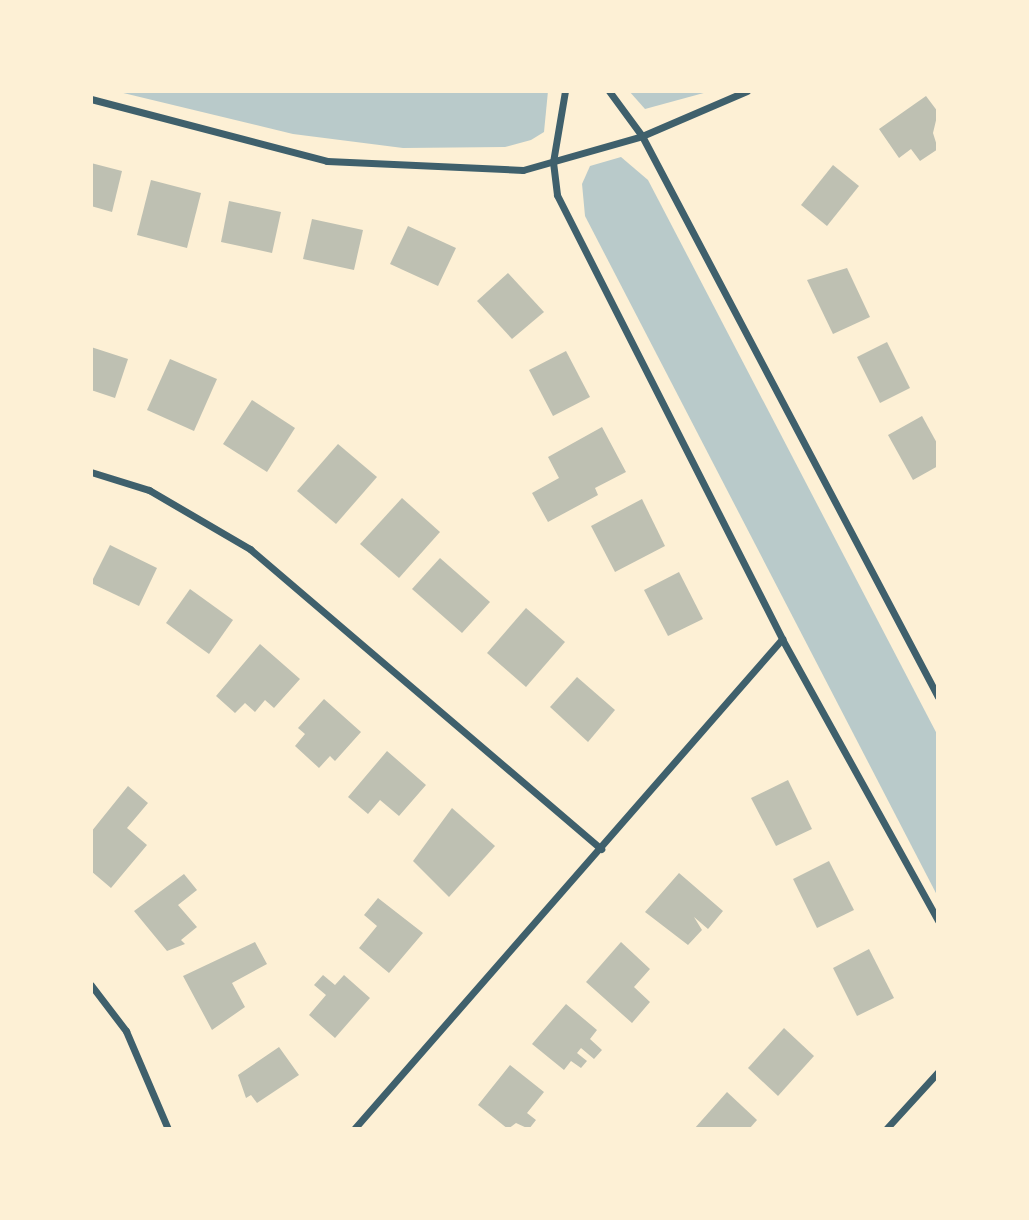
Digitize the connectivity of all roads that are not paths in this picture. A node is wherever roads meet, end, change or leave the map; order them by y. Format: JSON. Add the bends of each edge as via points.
{"nodes":[{"id":1,"x":565,"y":91,"type":"edge"},
{"id":2,"x":609,"y":91,"type":"edge"},
{"id":3,"x":747,"y":91,"type":"edge"},
{"id":4,"x":91,"y":99,"type":"edge"},
{"id":5,"x":642,"y":136,"type":"junction"},
{"id":6,"x":552,"y":162,"type":"junction"},
{"id":7,"x":91,"y":472,"type":"edge"},
{"id":8,"x":782,"y":639,"type":"junction"},
{"id":9,"x":938,"y":697,"type":"edge"},
{"id":10,"x":601,"y":849,"type":"junction"},
{"id":11,"x":938,"y":921,"type":"edge"},
{"id":12,"x":91,"y":985,"type":"edge"},
{"id":13,"x":938,"y":1072,"type":"edge"},
{"id":14,"x":168,"y":1129,"type":"edge"},
{"id":15,"x":354,"y":1129,"type":"edge"},
{"id":16,"x":886,"y":1129,"type":"edge"}],
"edges":[{"from":1,"to":6,"type":"street"},
{"from":2,"to":5,"type":"street"},
{"from":3,"to":5,"type":"street"},
{"from":4,"to":6,"type":"street","via":[[327,161],[523,170]]},
{"from":5,"to":6,"type":"street"},
{"from":5,"to":9,"type":"street"},
{"from":6,"to":8,"type":"street","via":[[556,195]]},
{"from":7,"to":10,"type":"street","via":[[149,490],[250,550]]},
{"from":8,"to":10,"type":"street"},
{"from":8,"to":11,"type":"street"},
{"from":10,"to":15,"type":"street"},
{"from":12,"to":14,"type":"street","via":[[126,1031]]},
{"from":13,"to":16,"type":"street"}]}
